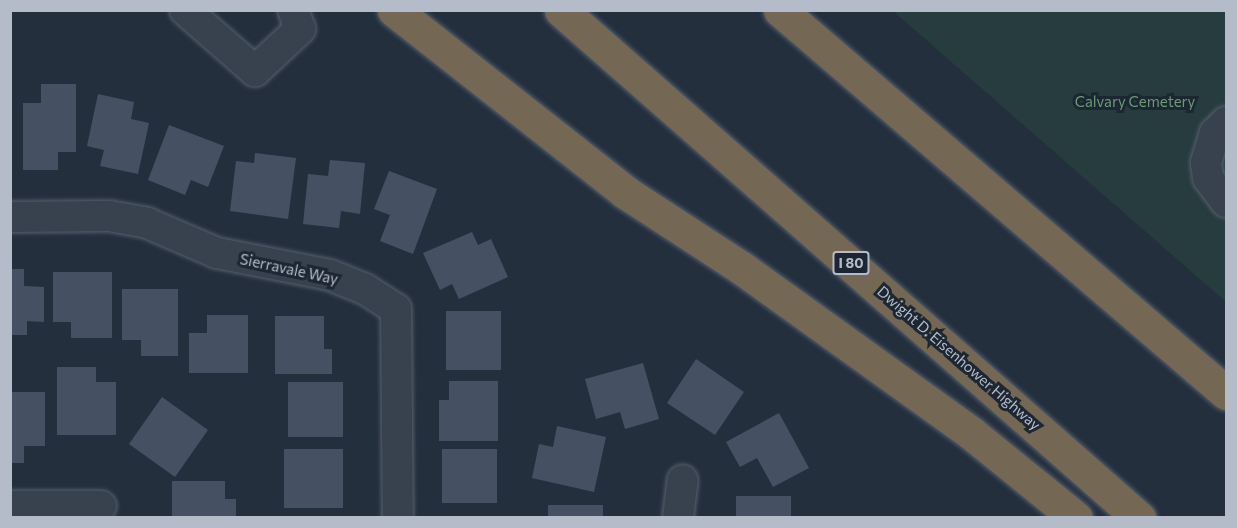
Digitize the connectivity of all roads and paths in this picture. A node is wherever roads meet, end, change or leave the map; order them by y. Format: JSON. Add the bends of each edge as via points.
{"nodes":[{"id":1,"x":185,"y":10,"type":"edge"},
{"id":2,"x":294,"y":10,"type":"edge"},
{"id":3,"x":394,"y":10,"type":"edge"},
{"id":4,"x":561,"y":10,"type":"edge"},
{"id":5,"x":780,"y":10,"type":"edge"},
{"id":6,"x":1227,"y":122,"type":"edge"},
{"id":7,"x":1227,"y":202,"type":"edge"},
{"id":8,"x":10,"y":217,"type":"edge"},
{"id":9,"x":1227,"y":393,"type":"edge"},
{"id":10,"x":683,"y":480,"type":"dead end"},
{"id":11,"x":10,"y":506,"type":"edge"},
{"id":12,"x":101,"y":506,"type":"dead end"},
{"id":13,"x":398,"y":518,"type":"edge"},
{"id":14,"x":678,"y":518,"type":"edge"},
{"id":15,"x":1076,"y":518,"type":"edge"},
{"id":16,"x":1139,"y":518,"type":"edge"}],
"edges":[{"from":1,"to":2,"type":"street","via":[[255,71],[300,29]]},
{"from":3,"to":15,"type":"highway","via":[[625,192],[743,269],[971,433]]},
{"from":4,"to":16,"type":"highway","name":"Dwight D. Eisenhower Highway","number":"I 80"},
{"from":5,"to":9,"type":"highway"},
{"from":6,"to":7,"type":"street","via":[[1215,133],[1206,162],[1212,185]]},
{"from":8,"to":13,"type":"street","name":"Sierravale Way","via":[[109,216],[147,223],[217,253],[330,275],[365,289],[396,309]]},
{"from":10,"to":14,"type":"street"},
{"from":11,"to":12,"type":"street"}]}
